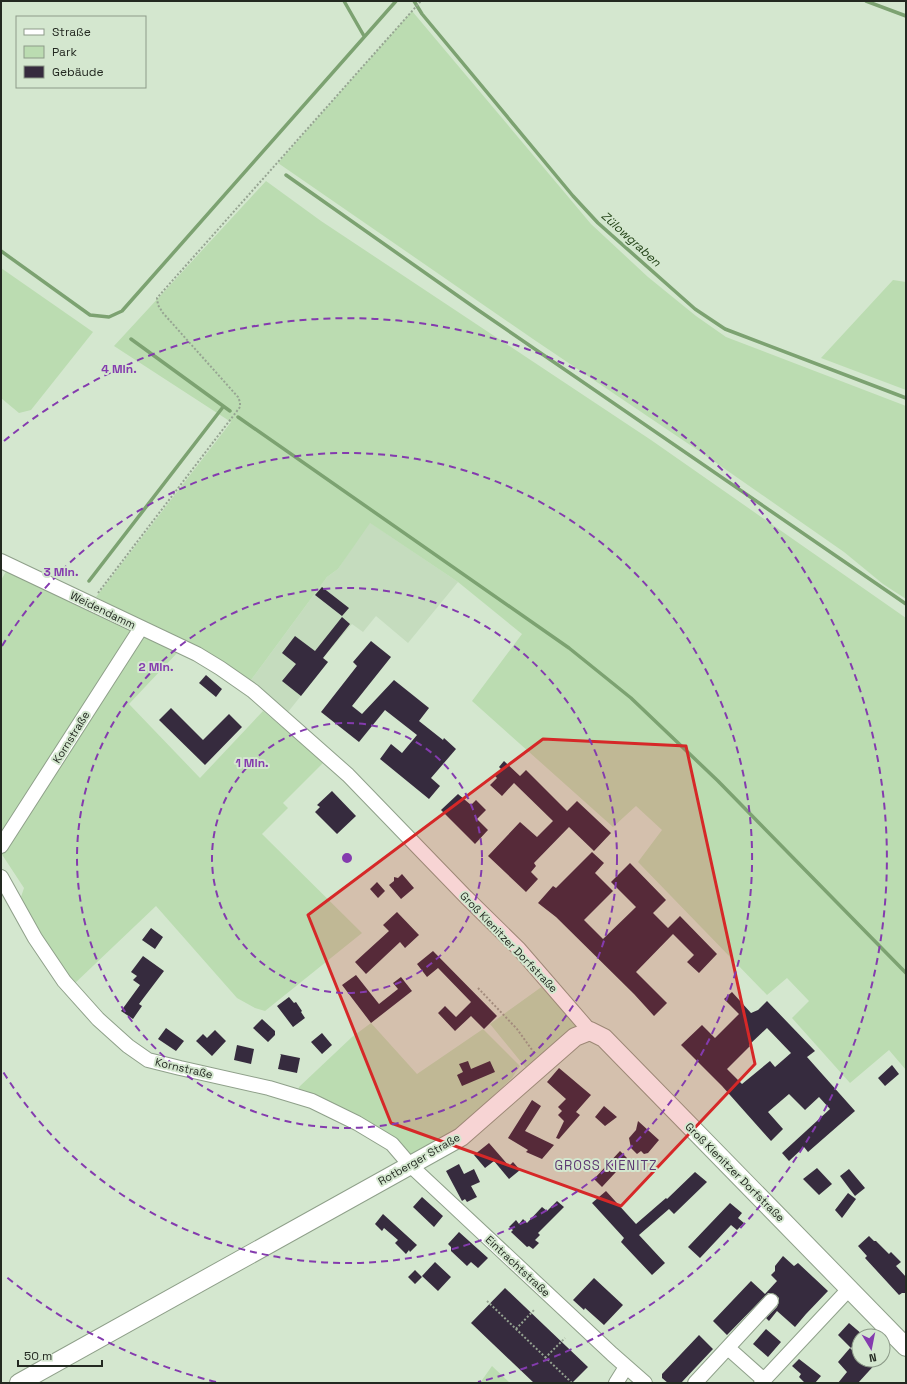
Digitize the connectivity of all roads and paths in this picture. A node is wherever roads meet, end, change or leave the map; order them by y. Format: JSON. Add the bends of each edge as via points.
{"nodes":[{"id":1,"x":421,"y":1,"type":"edge"},
{"id":2,"x":1,"y":561,"type":"edge"},
{"id":3,"x":90,"y":604,"type":"junction"},
{"id":4,"x":141,"y":628,"type":"junction"},
{"id":5,"x":1,"y":846,"type":"edge"},
{"id":6,"x":1,"y":877,"type":"edge"},
{"id":7,"x":478,"y":988,"type":"dead end"},
{"id":8,"x":590,"y":1031,"type":"junction"},
{"id":9,"x":543,"y":1065,"type":"junction"},
{"id":10,"x":410,"y":1165,"type":"junction"},
{"id":11,"x":849,"y":1289,"type":"junction"},
{"id":12,"x":771,"y":1301,"type":"dead end"},
{"id":13,"x":487,"y":1302,"type":"dead end"},
{"id":14,"x":535,"y":1309,"type":"dead end"},
{"id":15,"x":516,"y":1329,"type":"junction"},
{"id":16,"x":565,"y":1338,"type":"dead end"},
{"id":17,"x":906,"y":1347,"type":"edge"},
{"id":18,"x":728,"y":1348,"type":"junction"},
{"id":19,"x":546,"y":1358,"type":"junction"},
{"id":20,"x":626,"y":1367,"type":"junction"},
{"id":21,"x":763,"y":1382,"type":"edge"},
{"id":22,"x":19,"y":1383,"type":"edge"},
{"id":23,"x":572,"y":1383,"type":"edge"},
{"id":24,"x":616,"y":1383,"type":"edge"},
{"id":25,"x":645,"y":1383,"type":"edge"},
{"id":26,"x":695,"y":1383,"type":"edge"}],
"edges":[{"from":1,"to":3,"type":"path","via":[[157,298],[163,313],[238,396],[240,407]]},
{"from":2,"to":3,"type":"street","name":"Weidendamm"},
{"from":3,"to":4,"type":"street","name":"Weidendamm"},
{"from":4,"to":5,"type":"street","name":"Kornstraße"},
{"from":4,"to":8,"type":"street","name":"Groß Kienitzer Dorfstraße","via":[[197,654],[243,683],[348,775],[519,949]]},
{"from":6,"to":10,"type":"street","name":"Kornstraße","via":[[34,938],[64,981],[98,1019],[128,1046],[148,1060],[269,1088],[312,1101],[392,1144]]},
{"from":7,"to":9,"type":"path","via":[[517,1030]]},
{"from":8,"to":9,"type":"main road","name":"Rotberger Straße","via":[[575,1037]]},
{"from":8,"to":11,"type":"main road","name":"Groß Kienitzer Dorfstraße","via":[[604,1038]]},
{"from":9,"to":10,"type":"main road","name":"Rotberger Straße","via":[[461,1137]]},
{"from":10,"to":20,"type":"street","name":"Eintrachtstraße"},
{"from":10,"to":22,"type":"main road","name":"Rotberger Straße"},
{"from":11,"to":17,"type":"main road","name":"Groß Kienitzer Dorfstraße"},
{"from":11,"to":21,"type":"street"},
{"from":12,"to":18,"type":"street"},
{"from":13,"to":15,"type":"path"},
{"from":14,"to":15,"type":"path"},
{"from":15,"to":19,"type":"path"},
{"from":16,"to":19,"type":"path"},
{"from":18,"to":21,"type":"street"},
{"from":18,"to":26,"type":"street"},
{"from":19,"to":23,"type":"path"},
{"from":20,"to":24,"type":"street"},
{"from":20,"to":25,"type":"street","name":"Eintrachtstraße"}]}
